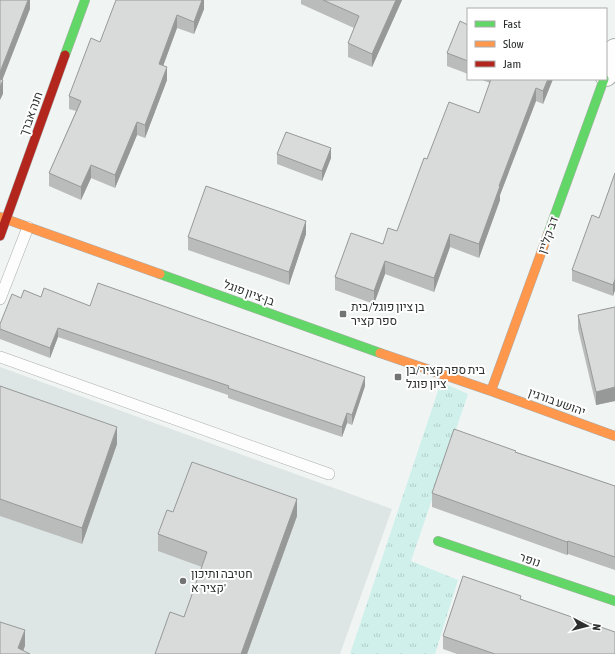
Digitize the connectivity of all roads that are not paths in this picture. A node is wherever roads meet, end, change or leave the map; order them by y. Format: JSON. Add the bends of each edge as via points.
{"nodes":[{"id":1,"x":85,"y":0,"type":"edge"},
{"id":2,"x":615,"y":50,"type":"edge"},
{"id":3,"x":607,"y":72,"type":"edge"},
{"id":4,"x":604,"y":80,"type":"edge"},
{"id":5,"x":3,"y":218,"type":"edge"},
{"id":6,"x":28,"y":227,"type":"junction"},
{"id":7,"x":0,"y":236,"type":"edge"},
{"id":8,"x":0,"y":299,"type":"edge"},
{"id":9,"x":0,"y":357,"type":"edge"},
{"id":10,"x":491,"y":392,"type":"junction"},
{"id":11,"x":615,"y":436,"type":"edge"},
{"id":12,"x":329,"y":474,"type":"dead end"},
{"id":13,"x":438,"y":541,"type":"dead end"},
{"id":14,"x":615,"y":601,"type":"edge"}],
"edges":[{"from":1,"to":5,"type":"street","name":"חנה אברך"},
{"from":2,"to":3,"type":"street"},
{"from":4,"to":10,"type":"street","name":"דב קליין"},
{"from":5,"to":6,"type":"street","name":"בן-ציון פוגל"},
{"from":5,"to":7,"type":"street","name":"חנה אברך"},
{"from":6,"to":8,"type":"lane"},
{"from":6,"to":10,"type":"street","name":"בן-ציון פוגל"},
{"from":9,"to":12,"type":"lane"},
{"from":10,"to":11,"type":"street","name":"יהושע בורגין"},
{"from":13,"to":14,"type":"street","name":"נופר"}]}
